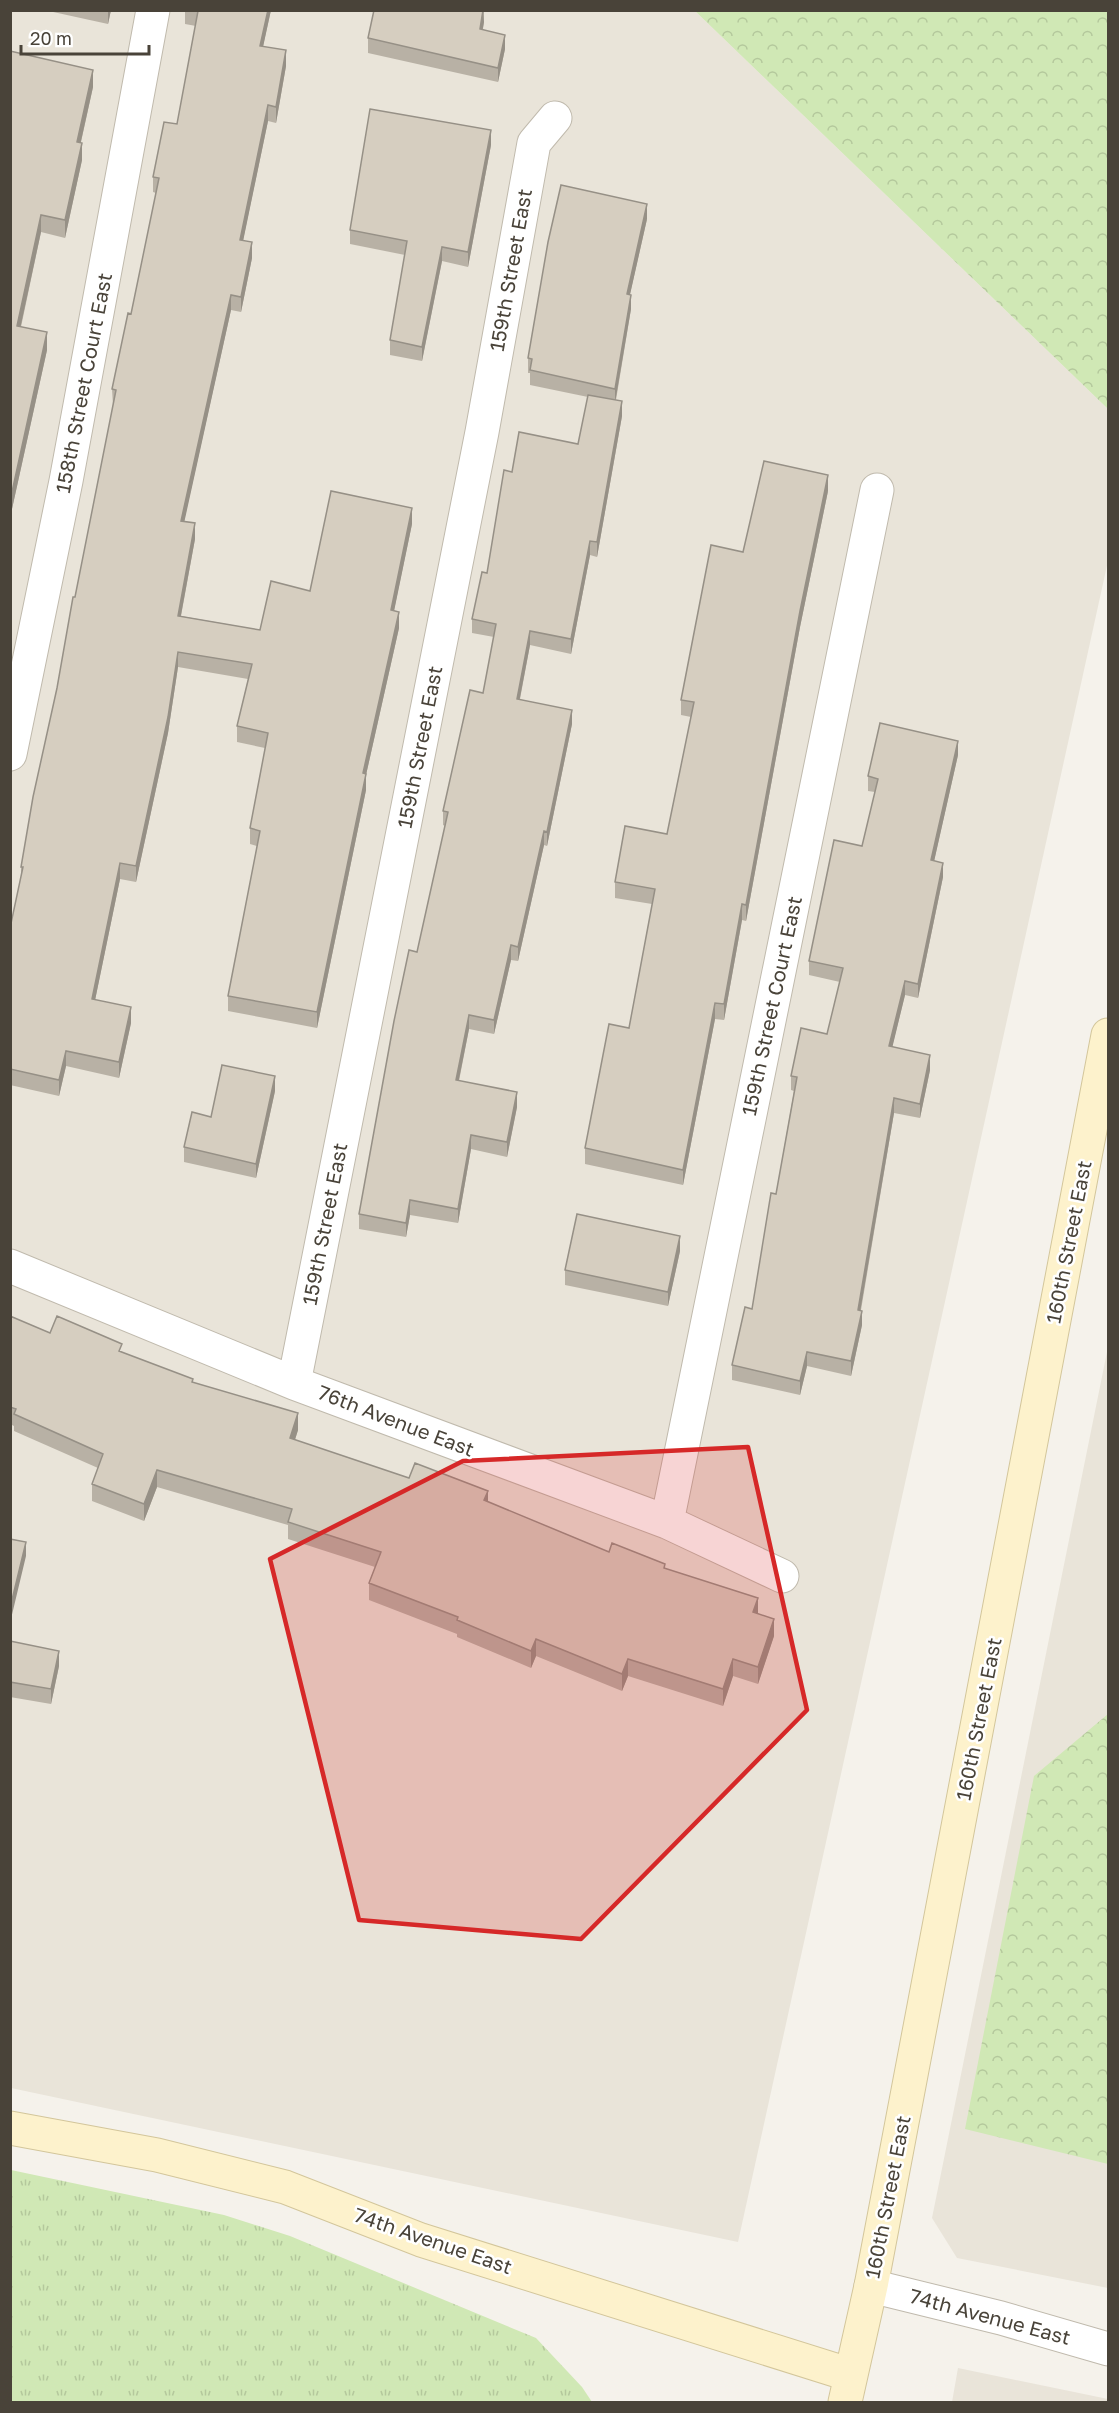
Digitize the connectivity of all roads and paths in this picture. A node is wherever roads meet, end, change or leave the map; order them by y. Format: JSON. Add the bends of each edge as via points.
{"nodes":[{"id":1,"x":153,"y":10,"type":"edge"},
{"id":2,"x":555,"y":118,"type":"dead end"},
{"id":3,"x":877,"y":490,"type":"dead end"},
{"id":4,"x":10,"y":754,"type":"edge"},
{"id":5,"x":1108,"y":1035,"type":"edge"},
{"id":6,"x":10,"y":1266,"type":"edge"},
{"id":7,"x":294,"y":1383,"type":"junction"},
{"id":8,"x":667,"y":1522,"type":"junction"},
{"id":9,"x":782,"y":1576,"type":"dead end"},
{"id":10,"x":10,"y":2128,"type":"edge"},
{"id":11,"x":871,"y":2286,"type":"junction"},
{"id":12,"x":1108,"y":2349,"type":"edge"},
{"id":13,"x":848,"y":2389,"type":"edge"}],
"edges":[{"from":1,"to":4,"type":"street","name":"158th Street Court East","via":[[66,481]]},
{"from":2,"to":7,"type":"street","name":"159th Street East","via":[[534,143],[480,444]]},
{"from":3,"to":8,"type":"street","name":"159th Street Court East"},
{"from":5,"to":11,"type":"main road","name":"160th Street East"},
{"from":6,"to":7,"type":"street","name":"76th Avenue East"},
{"from":7,"to":8,"type":"street","name":"76th Avenue East"},
{"from":8,"to":9,"type":"street","name":"76th Avenue East"},
{"from":10,"to":13,"type":"main road","name":"74th Avenue East","via":[[157,2155],[285,2187],[421,2240]]},
{"from":11,"to":12,"type":"street","name":"74th Avenue East"},
{"from":11,"to":13,"type":"main road","name":"160th Street East"}]}
